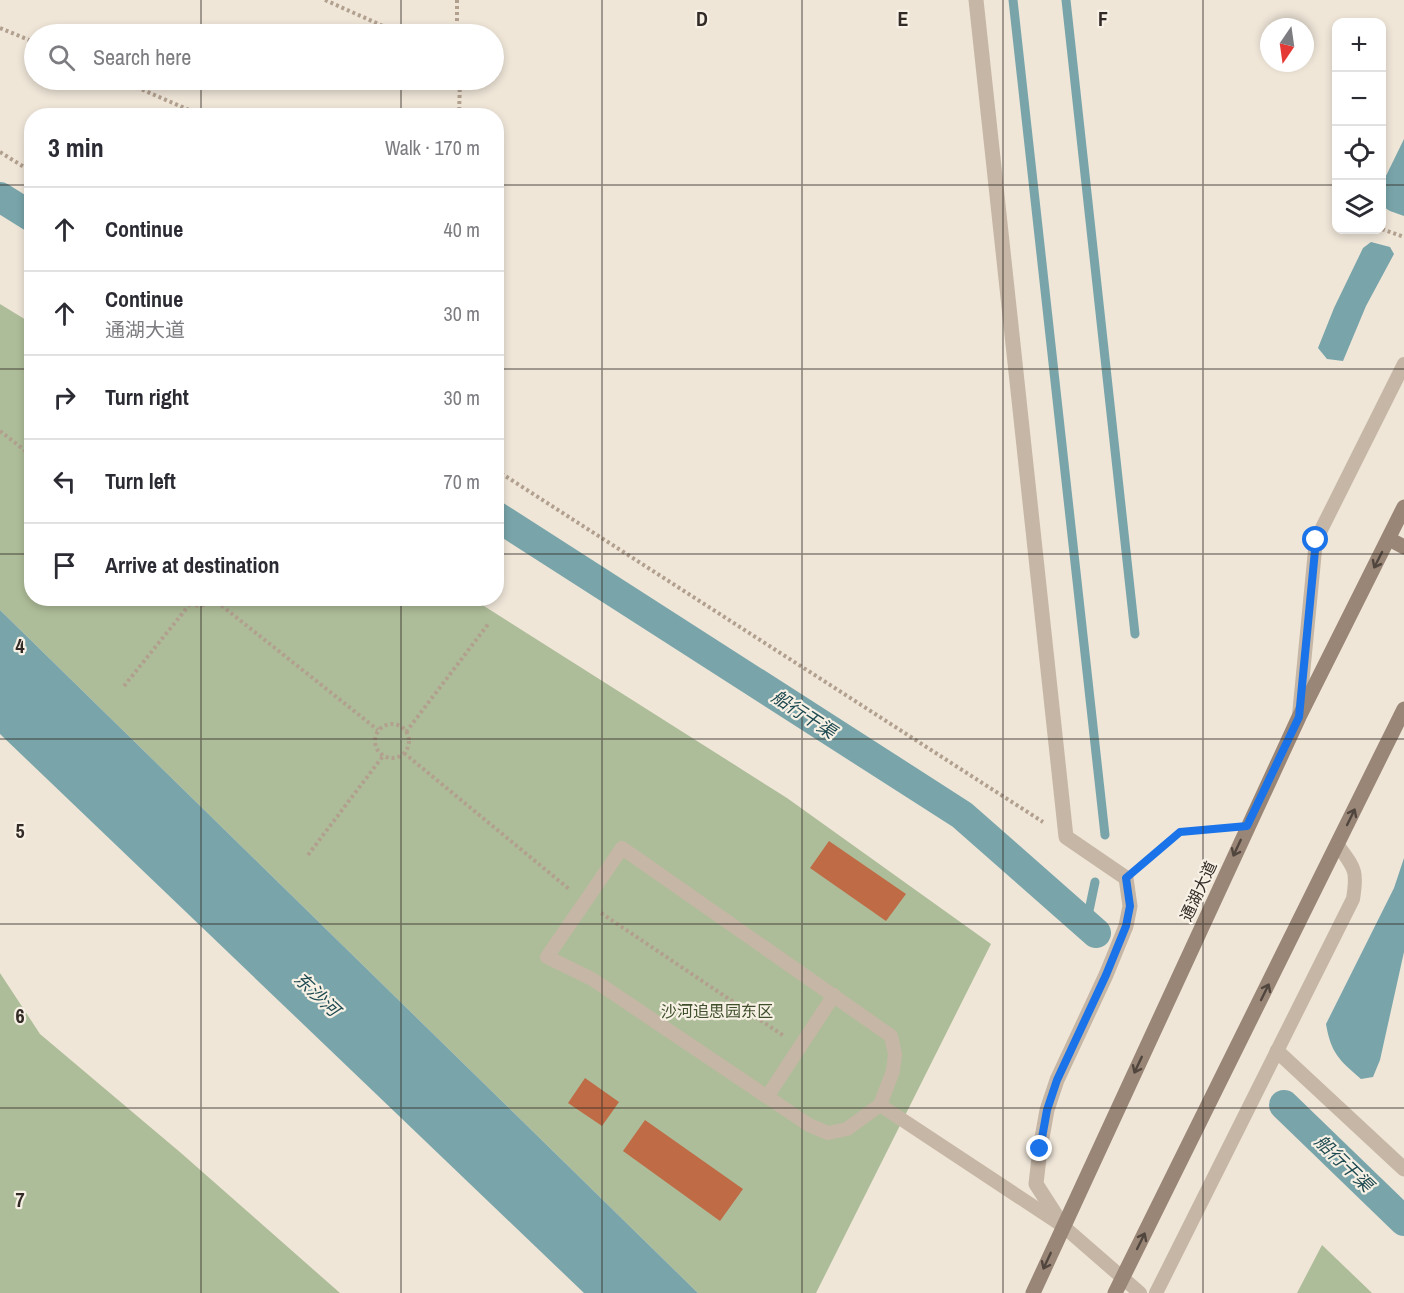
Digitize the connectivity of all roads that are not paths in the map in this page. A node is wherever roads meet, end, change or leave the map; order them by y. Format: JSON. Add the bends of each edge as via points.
{"nodes":[{"id":1,"x":976,"y":0,"type":"edge"},
{"id":2,"x":1404,"y":364,"type":"edge"},
{"id":3,"x":1404,"y":507,"type":"edge"},
{"id":4,"x":1389,"y":539,"type":"junction"},
{"id":5,"x":1404,"y":547,"type":"edge"},
{"id":6,"x":1404,"y":710,"type":"edge"},
{"id":7,"x":1299,"y":717,"type":"junction"},
{"id":8,"x":1337,"y":844,"type":"junction"},
{"id":9,"x":834,"y":995,"type":"junction"},
{"id":10,"x":1277,"y":1051,"type":"junction"},
{"id":11,"x":767,"y":1097,"type":"junction"},
{"id":12,"x":880,"y":1105,"type":"junction"},
{"id":13,"x":1404,"y":1169,"type":"edge"},
{"id":14,"x":1063,"y":1226,"type":"junction"},
{"id":15,"x":1123,"y":1277,"type":"junction"},
{"id":16,"x":1032,"y":1293,"type":"edge"},
{"id":17,"x":1115,"y":1293,"type":"edge"},
{"id":18,"x":1140,"y":1293,"type":"edge"},
{"id":19,"x":1156,"y":1293,"type":"edge"}],
"edges":[{"from":1,"to":14,"type":"street","via":[[1066,837],[1126,878],[1130,906],[1126,926],[1057,1080],[1045,1120],[1036,1184]]},
{"from":2,"to":7,"type":"lane","via":[[1316,540]]},
{"from":3,"to":4,"type":"street","name":"通湖大道"},
{"from":4,"to":5,"type":"street"},
{"from":4,"to":7,"type":"street","name":"通湖大道","one_way":true},
{"from":8,"to":6,"type":"street","one_way":true},
{"from":7,"to":14,"type":"street","name":"通湖大道","one_way":true},
{"from":8,"to":10,"type":"lane","via":[[1355,870],[1353,899]]},
{"from":15,"to":8,"type":"street","one_way":true},
{"from":9,"to":11,"type":"lane"},
{"from":9,"to":11,"type":"lane","via":[[622,848],[548,957],[592,980]]},
{"from":9,"to":12,"type":"lane","via":[[891,1036],[896,1053]]},
{"from":10,"to":13,"type":"street"},
{"from":10,"to":19,"type":"lane"},
{"from":11,"to":12,"type":"lane","via":[[828,1133],[847,1129]]},
{"from":12,"to":14,"type":"lane"},
{"from":14,"to":15,"type":"lane"},
{"from":14,"to":16,"type":"street","name":"通湖大道","one_way":true},
{"from":15,"to":17,"type":"street"},
{"from":15,"to":18,"type":"lane"}]}
